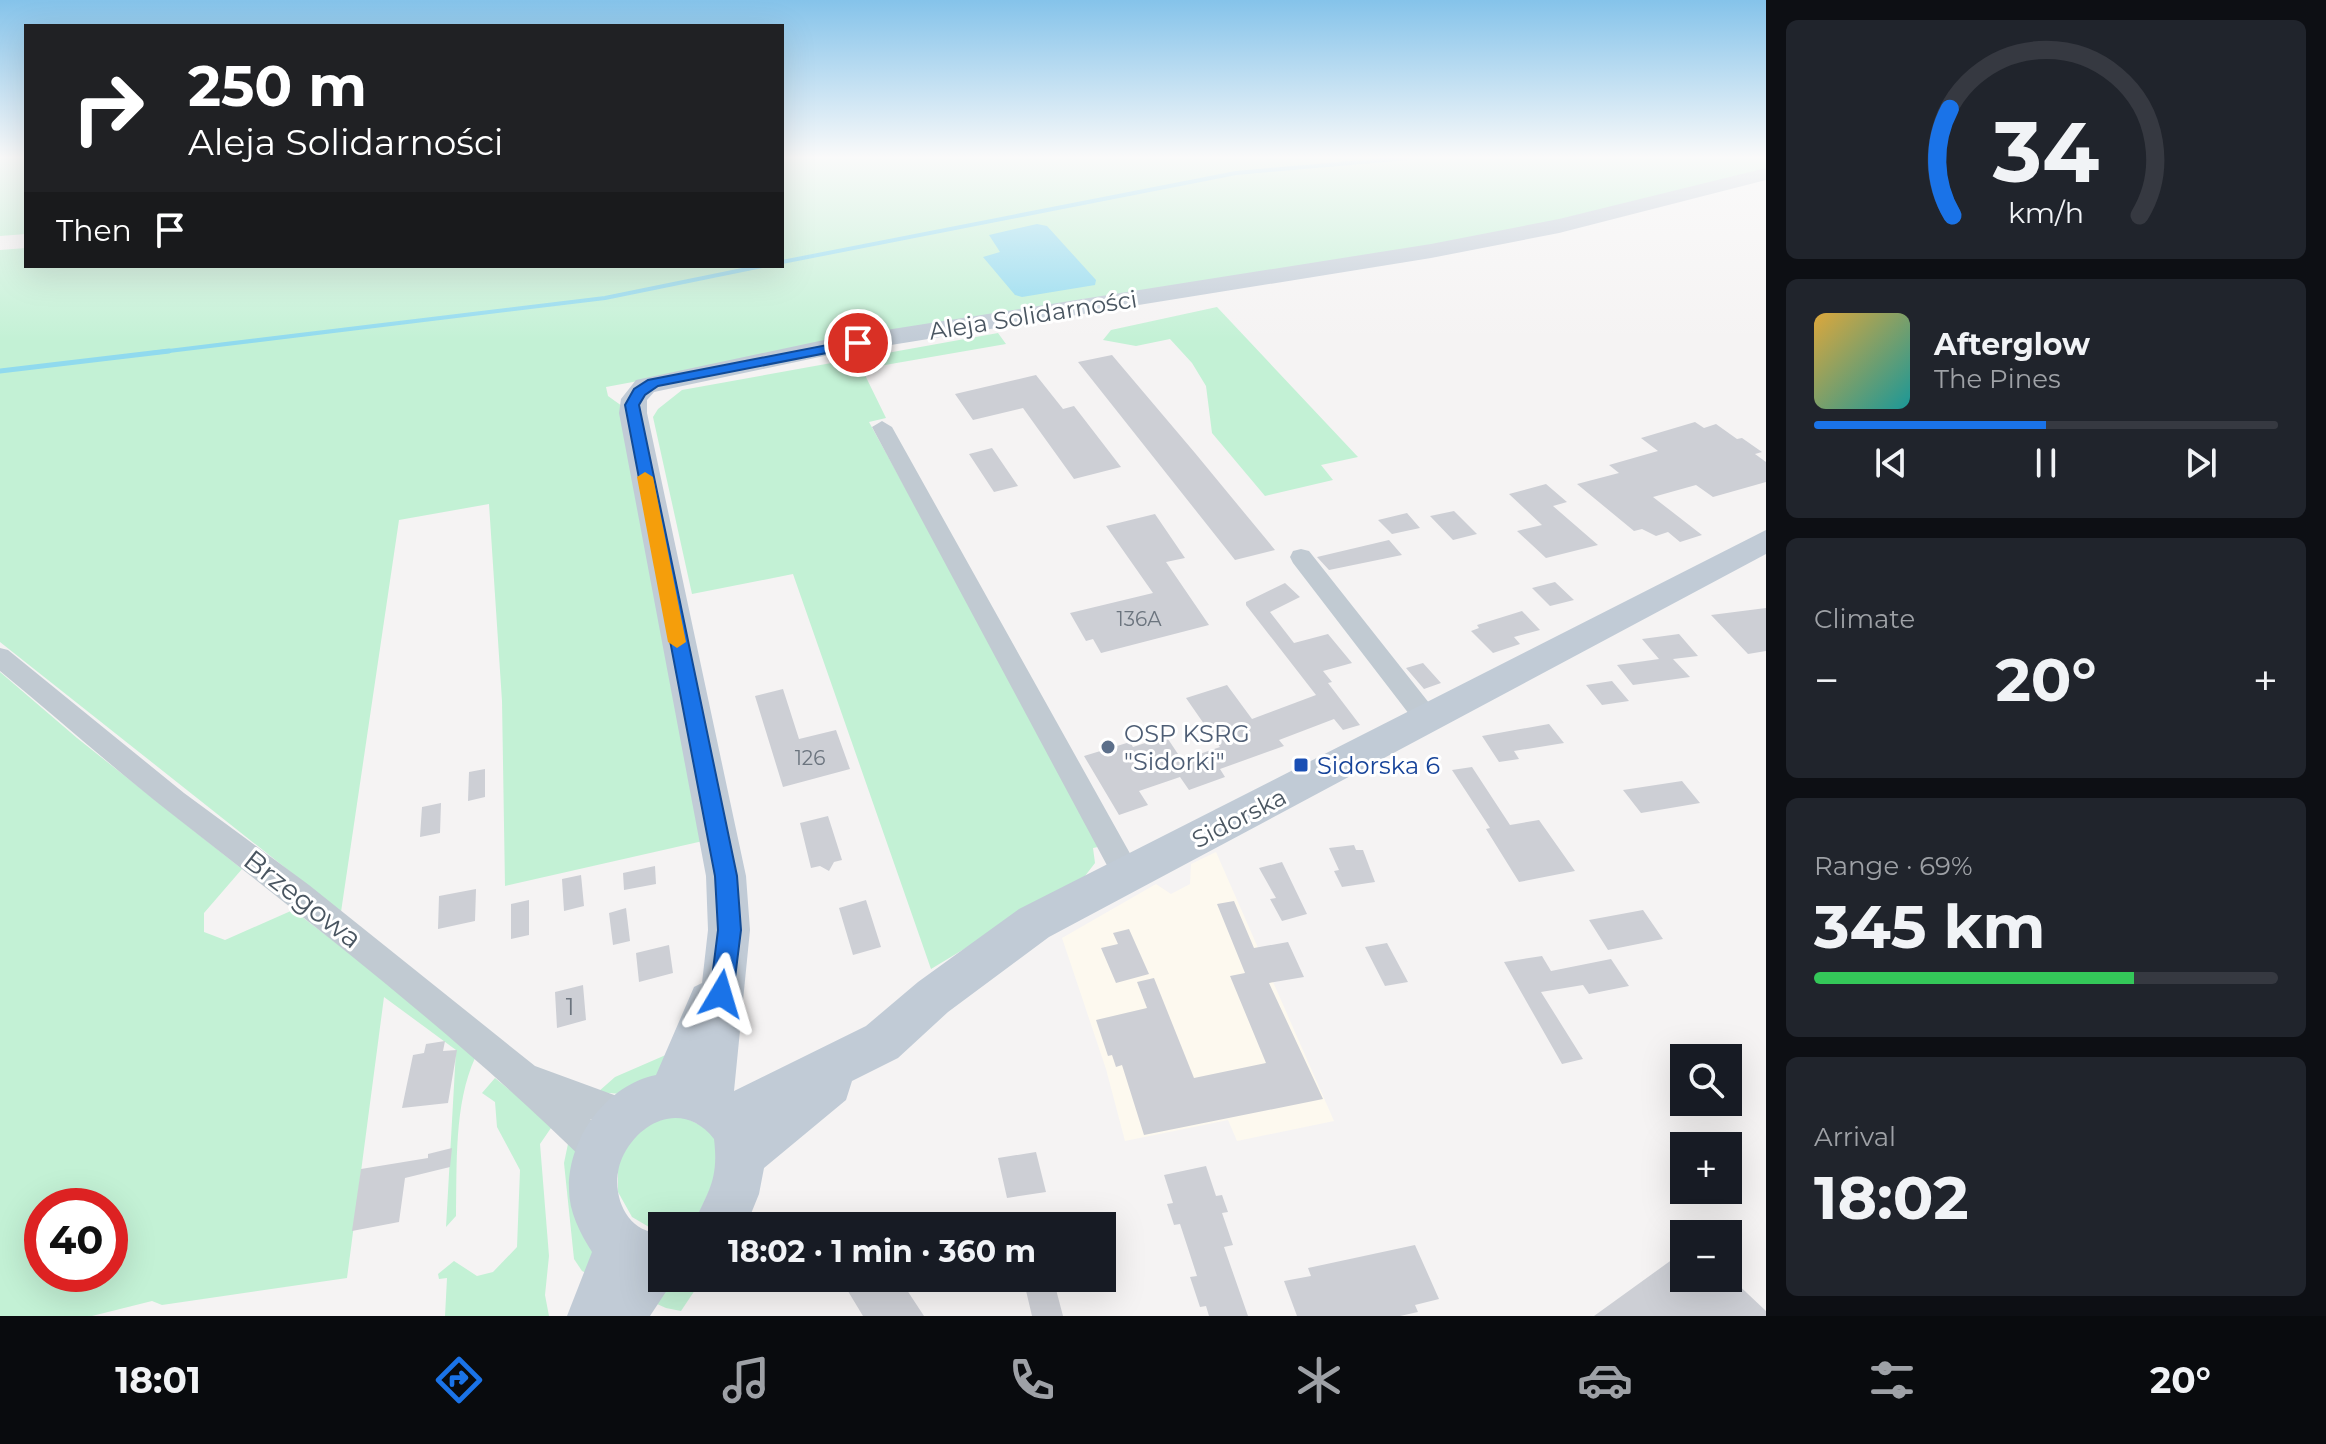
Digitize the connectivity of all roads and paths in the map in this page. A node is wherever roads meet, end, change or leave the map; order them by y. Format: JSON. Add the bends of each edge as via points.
{"nodes":[{"id":1,"x":1585,"y":219,"type":"edge"},
{"id":2,"x":882,"y":427,"type":"dead end"},
{"id":3,"x":1766,"y":541,"type":"edge"},
{"id":4,"x":1301,"y":557,"type":"dead end"},
{"id":5,"x":0,"y":657,"type":"edge"},
{"id":6,"x":1428,"y":720,"type":"junction"},
{"id":7,"x":1127,"y":875,"type":"junction"},
{"id":8,"x":712,"y":1118,"type":"junction"},
{"id":9,"x":611,"y":1133,"type":"junction"},
{"id":10,"x":726,"y":1212,"type":"edge"},
{"id":11,"x":645,"y":1254,"type":"edge"},
{"id":12,"x":593,"y":1316,"type":"edge"},
{"id":13,"x":620,"y":1316,"type":"edge"}],
"edges":[{"from":1,"to":8,"type":"street","name":"Aleja Solidarności","via":[[1431,251],[829,347],[645,386],[634,399],[633,413],[726,876],[729,930]]},
{"from":2,"to":7,"type":"street"},
{"from":3,"to":6,"type":"street","name":"Sidorska"},
{"from":4,"to":6,"type":"street"},
{"from":5,"to":9,"type":"street","name":"Brzegowa","via":[[525,1079]]},
{"from":6,"to":7,"type":"street","name":"Sidorska"},
{"from":7,"to":8,"type":"street","name":"Sidorska","via":[[1034,923],[882,1042]]},
{"from":8,"to":9,"type":"street","name":"Sidorska","via":[[638,1104]]},
{"from":8,"to":10,"type":"street","via":[[741,1175]]},
{"from":9,"to":11,"type":"street","via":[[592,1177],[593,1204],[602,1228]]},
{"from":11,"to":12,"type":"street"},
{"from":11,"to":13,"type":"street"}]}
